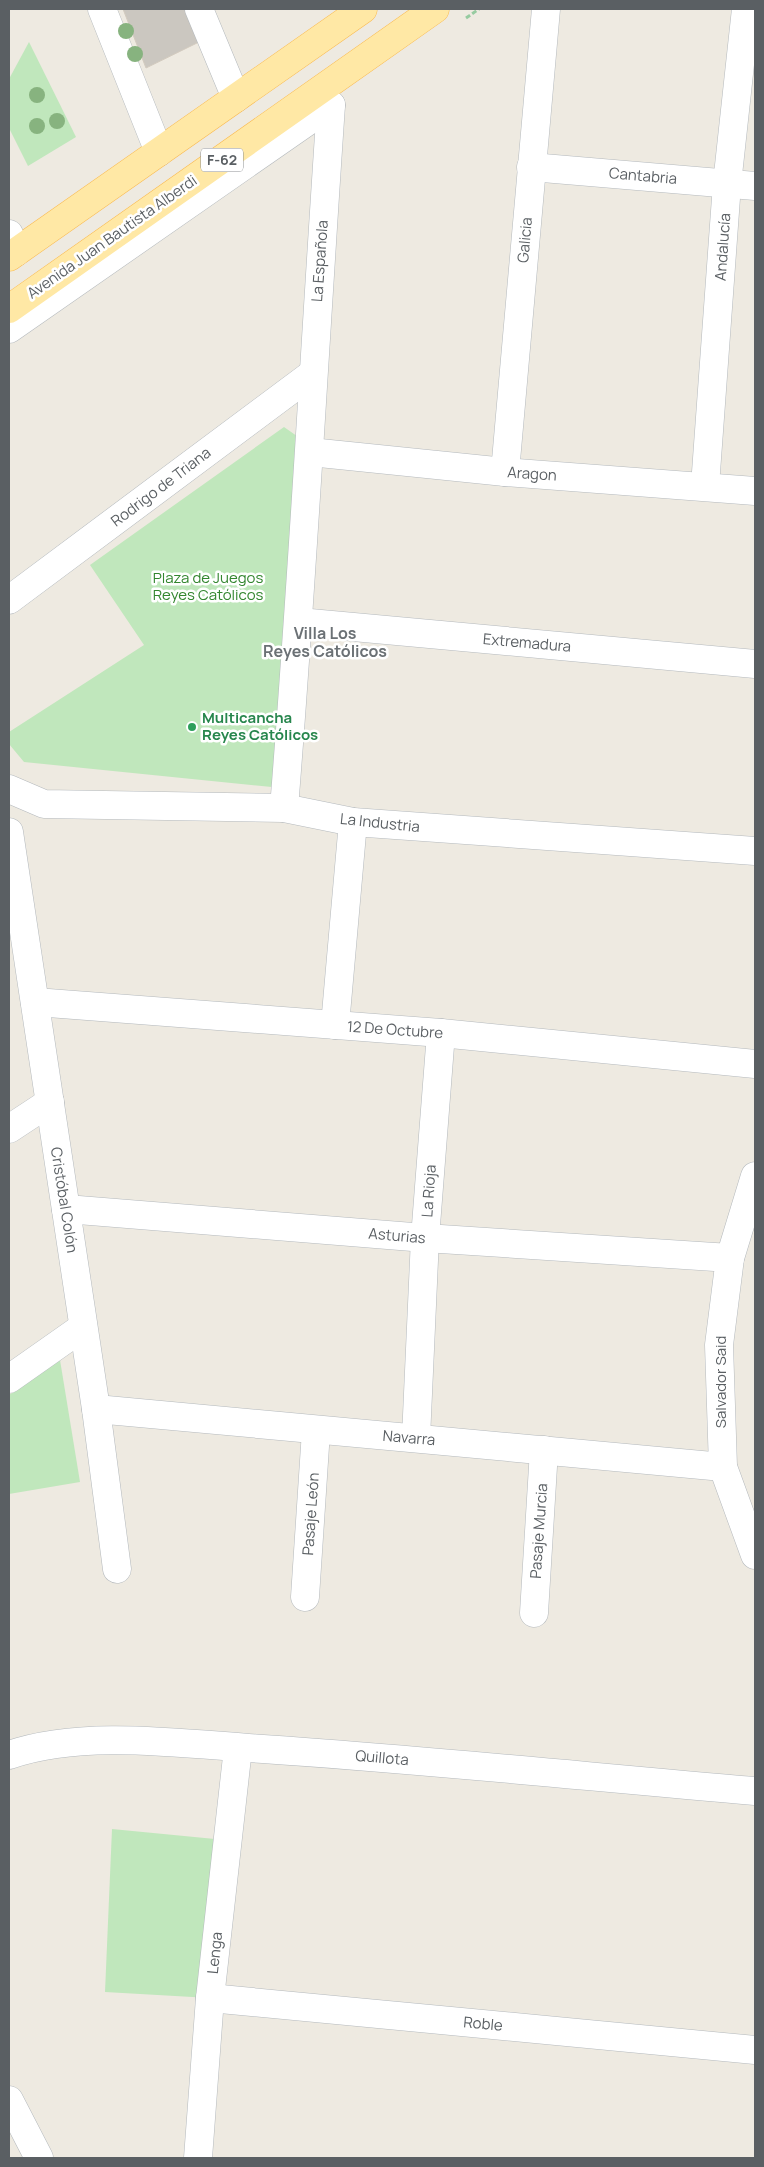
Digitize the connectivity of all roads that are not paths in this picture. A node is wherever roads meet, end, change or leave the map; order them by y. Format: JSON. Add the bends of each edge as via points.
{"nodes":[{"id":1,"x":102,"y":9,"type":"edge"},
{"id":2,"x":199,"y":9,"type":"edge"},
{"id":3,"x":363,"y":9,"type":"edge"},
{"id":4,"x":435,"y":9,"type":"edge"},
{"id":5,"x":546,"y":9,"type":"edge"},
{"id":6,"x":746,"y":9,"type":"edge"},
{"id":7,"x":236,"y":98,"type":"junction"},
{"id":8,"x":159,"y":152,"type":"junction"},
{"id":9,"x":531,"y":167,"type":"junction"},
{"id":10,"x":728,"y":184,"type":"junction"},
{"id":11,"x":755,"y":186,"type":"edge"},
{"id":12,"x":11,"y":248,"type":"edge"},
{"id":13,"x":9,"y":309,"type":"edge"},
{"id":14,"x":9,"y":329,"type":"edge"},
{"id":15,"x":312,"y":374,"type":"junction"},
{"id":16,"x":310,"y":452,"type":"junction"},
{"id":17,"x":505,"y":472,"type":"junction"},
{"id":18,"x":705,"y":486,"type":"junction"},
{"id":19,"x":755,"y":491,"type":"edge"},
{"id":20,"x":9,"y":600,"type":"edge"},
{"id":21,"x":300,"y":622,"type":"junction"},
{"id":22,"x":755,"y":664,"type":"edge"},
{"id":23,"x":9,"y":789,"type":"edge"},
{"id":24,"x":284,"y":808,"type":"junction"},
{"id":25,"x":353,"y":822,"type":"junction"},
{"id":26,"x":9,"y":832,"type":"edge"},
{"id":27,"x":755,"y":851,"type":"edge"},
{"id":28,"x":11,"y":865,"type":"edge"},
{"id":29,"x":35,"y":1002,"type":"junction"},
{"id":30,"x":335,"y":1025,"type":"junction"},
{"id":31,"x":441,"y":1033,"type":"junction"},
{"id":32,"x":755,"y":1064,"type":"edge"},
{"id":33,"x":50,"y":1102,"type":"junction"},
{"id":34,"x":9,"y":1129,"type":"edge"},
{"id":35,"x":755,"y":1176,"type":"edge"},
{"id":36,"x":66,"y":1209,"type":"junction"},
{"id":37,"x":425,"y":1238,"type":"junction"},
{"id":38,"x":730,"y":1258,"type":"junction"},
{"id":39,"x":83,"y":1327,"type":"junction"},
{"id":40,"x":9,"y":1379,"type":"edge"},
{"id":41,"x":96,"y":1409,"type":"junction"},
{"id":42,"x":316,"y":1431,"type":"junction"},
{"id":43,"x":416,"y":1438,"type":"junction"},
{"id":44,"x":544,"y":1450,"type":"junction"},
{"id":45,"x":723,"y":1466,"type":"junction"},
{"id":46,"x":755,"y":1555,"type":"edge"},
{"id":47,"x":117,"y":1570,"type":"dead end"},
{"id":48,"x":305,"y":1596,"type":"dead end"},
{"id":49,"x":534,"y":1613,"type":"dead end"},
{"id":50,"x":238,"y":1748,"type":"junction"},
{"id":51,"x":9,"y":1755,"type":"edge"},
{"id":52,"x":755,"y":1791,"type":"edge"},
{"id":53,"x":210,"y":1998,"type":"junction"},
{"id":54,"x":755,"y":2050,"type":"edge"},
{"id":55,"x":9,"y":2100,"type":"edge"},
{"id":56,"x":39,"y":2158,"type":"edge"},
{"id":57,"x":198,"y":2158,"type":"edge"}],
"edges":[{"from":1,"to":8,"type":"street"},
{"from":2,"to":7,"type":"street"},
{"from":3,"to":7,"type":"main road","number":"F-62"},
{"from":4,"to":13,"type":"main road","name":"Avenida Juan Bautista Alberdi","number":"F-62"},
{"from":5,"to":9,"type":"street","name":"Galicia"},
{"from":6,"to":10,"type":"street","name":"Andalucía"},
{"from":7,"to":8,"type":"main road","number":"F-62"},
{"from":8,"to":12,"type":"main road","number":"F-62"},
{"from":9,"to":10,"type":"street","name":"Cantabria"},
{"from":9,"to":17,"type":"street","name":"Galicia"},
{"from":10,"to":11,"type":"street","name":"Cantabria"},
{"from":10,"to":18,"type":"street","name":"Andalucía"},
{"from":14,"to":15,"type":"street","name":"La Española","via":[[331,105]]},
{"from":15,"to":16,"type":"street","name":"La Española"},
{"from":15,"to":20,"type":"street","name":"Rodrigo de Triana"},
{"from":16,"to":17,"type":"street","name":"Aragon"},
{"from":16,"to":21,"type":"street","name":"La Española"},
{"from":17,"to":18,"type":"street","name":"Aragon"},
{"from":18,"to":19,"type":"street","name":"Aragon"},
{"from":21,"to":22,"type":"street","name":"Extremadura"},
{"from":21,"to":24,"type":"street","name":"La Española"},
{"from":23,"to":24,"type":"street","name":"La Industria","via":[[44,804]]},
{"from":24,"to":25,"type":"street","name":"La Industria"},
{"from":25,"to":27,"type":"street","name":"La Industria"},
{"from":25,"to":30,"type":"street"},
{"from":26,"to":28,"type":"street","name":"Cristóbal Colón"},
{"from":28,"to":29,"type":"street","name":"Cristóbal Colón"},
{"from":29,"to":30,"type":"street","name":"12 De Octubre"},
{"from":29,"to":33,"type":"street","name":"Cristóbal Colón"},
{"from":30,"to":31,"type":"street","name":"12 De Octubre"},
{"from":31,"to":32,"type":"street","name":"12 De Octubre"},
{"from":31,"to":37,"type":"street","name":"La Rioja"},
{"from":33,"to":34,"type":"street"},
{"from":33,"to":36,"type":"street","name":"Cristóbal Colón"},
{"from":35,"to":38,"type":"street","name":"Salvador Said"},
{"from":36,"to":37,"type":"street","name":"Asturias"},
{"from":36,"to":39,"type":"street","name":"Cristóbal Colón"},
{"from":37,"to":38,"type":"street","name":"Asturias"},
{"from":37,"to":43,"type":"street","name":"La Rioja"},
{"from":38,"to":45,"type":"street","name":"Salvador Said","via":[[719,1345]]},
{"from":39,"to":40,"type":"street"},
{"from":39,"to":41,"type":"street","name":"Cristóbal Colón"},
{"from":41,"to":42,"type":"street","name":"Navarra"},
{"from":41,"to":47,"type":"street","name":"Cristóbal Colón"},
{"from":42,"to":43,"type":"street","name":"Navarra"},
{"from":42,"to":48,"type":"street","name":"Pasaje León"},
{"from":43,"to":44,"type":"street","name":"Navarra"},
{"from":44,"to":45,"type":"street","name":"Navarra"},
{"from":44,"to":49,"type":"street","name":"Pasaje Murcia"},
{"from":45,"to":46,"type":"street","name":"Salvador Said"},
{"from":50,"to":51,"type":"street","name":"Quillota","via":[[83,1740],[28,1748]]},
{"from":50,"to":52,"type":"street","name":"Quillota"},
{"from":50,"to":53,"type":"street","name":"Lenga"},
{"from":53,"to":54,"type":"street","name":"Roble"},
{"from":53,"to":57,"type":"street","name":"Lenga"},
{"from":55,"to":56,"type":"street"}]}
